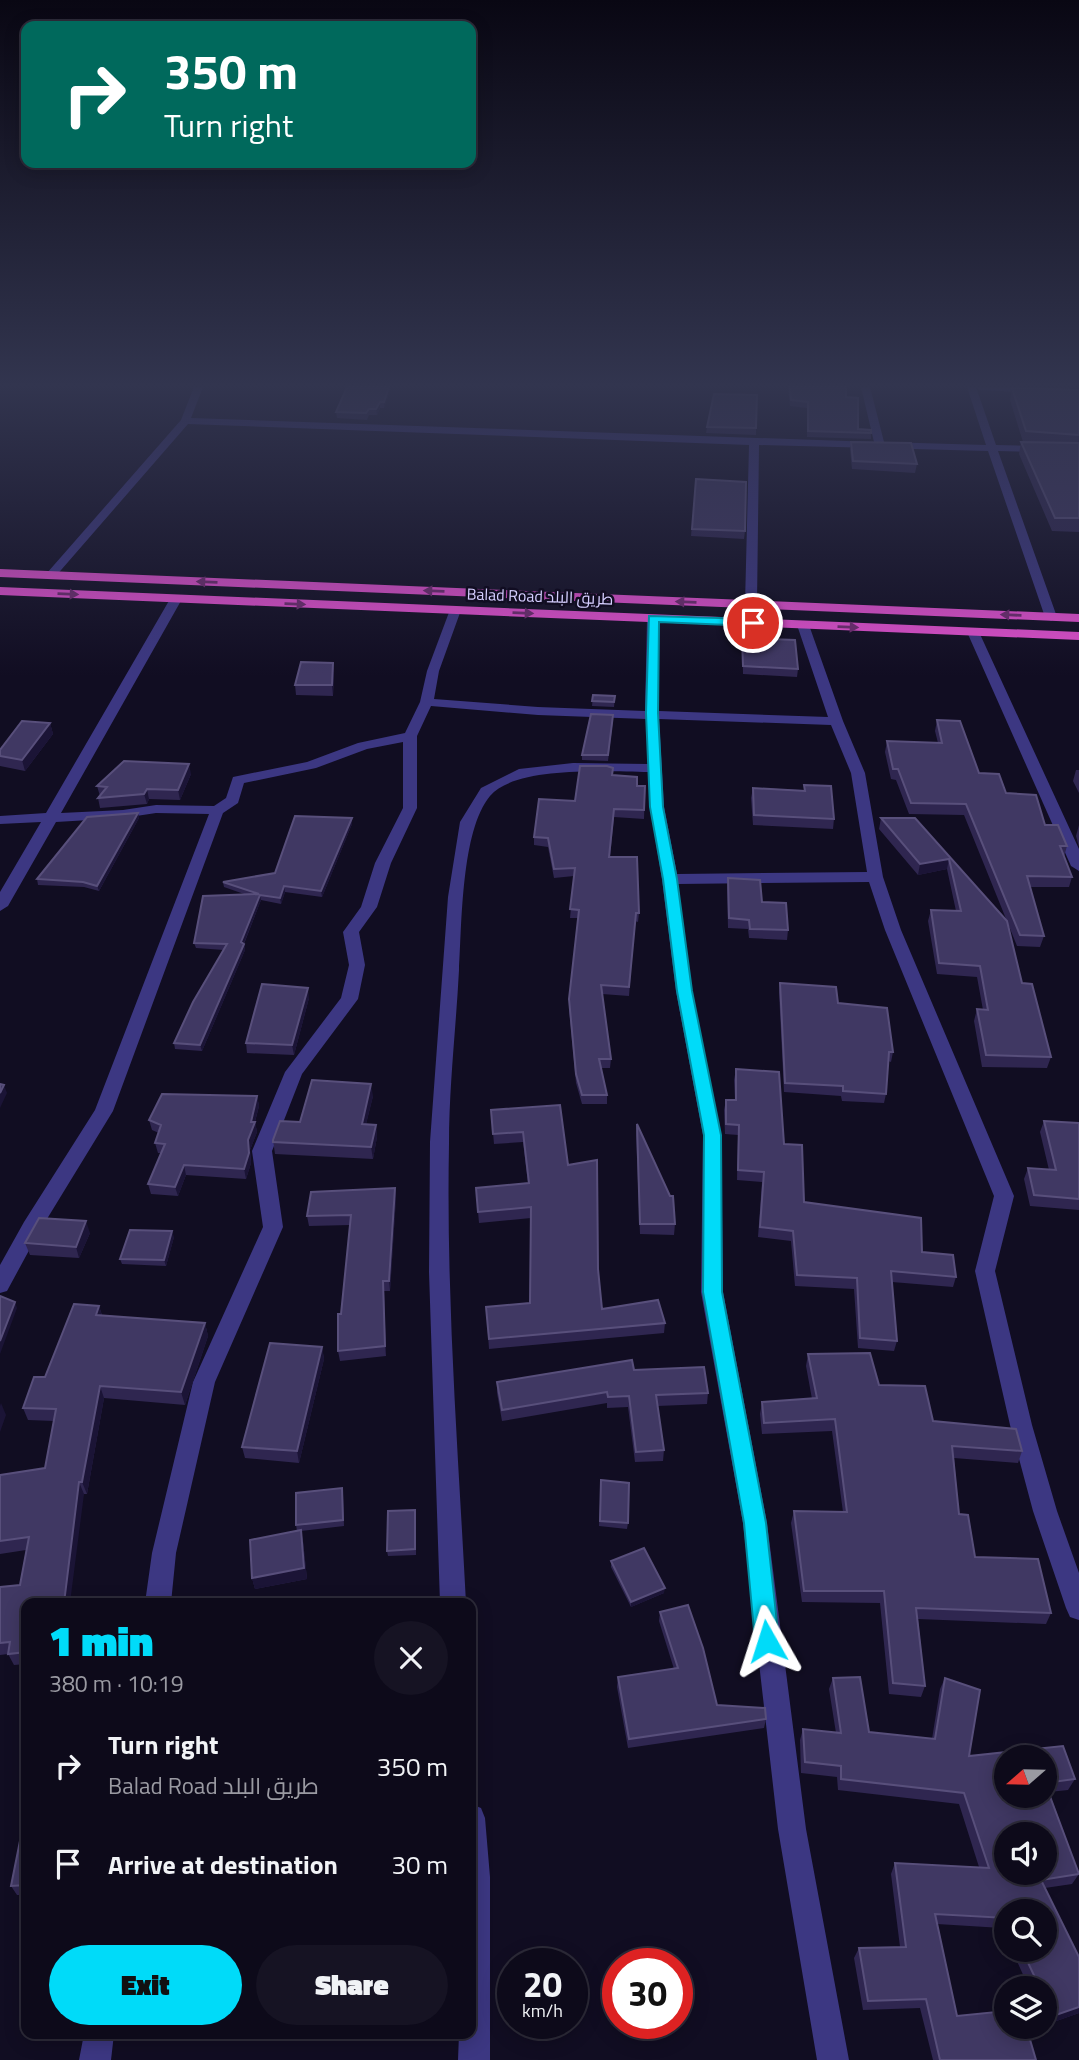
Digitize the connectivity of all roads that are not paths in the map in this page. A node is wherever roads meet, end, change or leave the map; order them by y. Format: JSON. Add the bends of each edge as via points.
{"nodes":[{"id":1,"x":131,"y":483,"type":"edge"},
{"id":2,"x":753,"y":483,"type":"edge"},
{"id":3,"x":1003,"y":483,"type":"edge"},
{"id":4,"x":0,"y":573,"type":"edge"},
{"id":5,"x":51,"y":575,"type":"junction"},
{"id":6,"x":0,"y":592,"type":"edge"},
{"id":7,"x":176,"y":599,"type":"junction"},
{"id":8,"x":751,"y":604,"type":"junction"},
{"id":9,"x":455,"y":610,"type":"junction"},
{"id":10,"x":1051,"y":617,"type":"junction"},
{"id":11,"x":1079,"y":618,"type":"edge"},
{"id":12,"x":653,"y":619,"type":"junction"},
{"id":13,"x":803,"y":625,"type":"junction"},
{"id":14,"x":973,"y":632,"type":"junction"},
{"id":15,"x":1079,"y":636,"type":"edge"},
{"id":16,"x":427,"y":702,"type":"junction"},
{"id":17,"x":652,"y":713,"type":"junction"},
{"id":18,"x":836,"y":721,"type":"junction"},
{"id":19,"x":410,"y":736,"type":"junction"},
{"id":20,"x":654,"y":768,"type":"junction"},
{"id":21,"x":217,"y":811,"type":"junction"},
{"id":22,"x":50,"y":818,"type":"junction"},
{"id":23,"x":0,"y":820,"type":"edge"},
{"id":24,"x":1079,"y":866,"type":"edge"},
{"id":25,"x":875,"y":877,"type":"junction"},
{"id":26,"x":670,"y":879,"type":"junction"},
{"id":27,"x":0,"y":906,"type":"edge"},
{"id":28,"x":0,"y":1284,"type":"edge"},
{"id":29,"x":159,"y":1598,"type":"edge"},
{"id":30,"x":453,"y":1598,"type":"edge"},
{"id":31,"x":1079,"y":1608,"type":"edge"},
{"id":32,"x":98,"y":2039,"type":"edge"},
{"id":33,"x":474,"y":2039,"type":"edge"},
{"id":34,"x":95,"y":2060,"type":"edge"},
{"id":35,"x":474,"y":2060,"type":"edge"},
{"id":36,"x":833,"y":2060,"type":"edge"}],
"edges":[{"from":1,"to":5,"type":"street"},
{"from":2,"to":8,"type":"street"},
{"from":3,"to":10,"type":"street"},
{"from":4,"to":5,"type":"highway","name":"Balad Road طريق البلد"},
{"from":8,"to":5,"type":"highway","name":"Balad Road طريق البلد","one_way":true},
{"from":6,"to":7,"type":"highway","name":"Balad Road طريق البلد","one_way":true},
{"from":7,"to":9,"type":"highway","name":"Balad Road طريق البلد","one_way":true},
{"from":7,"to":22,"type":"street"},
{"from":10,"to":8,"type":"highway","name":"Balad Road طريق البلد","one_way":true},
{"from":9,"to":12,"type":"highway","name":"Balad Road طريق البلد","one_way":true},
{"from":9,"to":16,"type":"street"},
{"from":10,"to":11,"type":"highway","name":"Balad Road طريق البلد"},
{"from":12,"to":13,"type":"highway","name":"Balad Road طريق البلد"},
{"from":12,"to":17,"type":"street"},
{"from":13,"to":14,"type":"highway","name":"Balad Road طريق البلد","one_way":true},
{"from":13,"to":18,"type":"street"},
{"from":14,"to":15,"type":"highway","name":"Balad Road طريق البلد"},
{"from":14,"to":24,"type":"street"},
{"from":16,"to":17,"type":"street","via":[[538,711]]},
{"from":16,"to":19,"type":"street"},
{"from":17,"to":18,"type":"street"},
{"from":17,"to":20,"type":"street"},
{"from":18,"to":25,"type":"street","via":[[858,773]]},
{"from":19,"to":21,"type":"street","via":[[363,746],[311,765],[238,780],[233,800]]},
{"from":19,"to":29,"type":"street","via":[[410,808],[383,863],[369,907],[351,932],[357,965],[349,999],[294,1072],[262,1151],[273,1227],[204,1382],[164,1553]]},
{"from":20,"to":26,"type":"street"},
{"from":20,"to":30,"type":"street","via":[[524,772],[486,791],[467,822],[456,897],[439,1142],[439,1272]]},
{"from":21,"to":22,"type":"street","via":[[156,809]]},
{"from":21,"to":28,"type":"street","via":[[104,1111]]},
{"from":22,"to":23,"type":"street"},
{"from":22,"to":27,"type":"street"},
{"from":25,"to":26,"type":"street"},
{"from":25,"to":31,"type":"street","via":[[1004,1196],[985,1271],[1021,1425]]},
{"from":26,"to":36,"type":"street","via":[[684,991],[712,1135],[712,1292],[755,1523],[792,1829]]},
{"from":32,"to":34,"type":"street"},
{"from":33,"to":35,"type":"street"}]}
